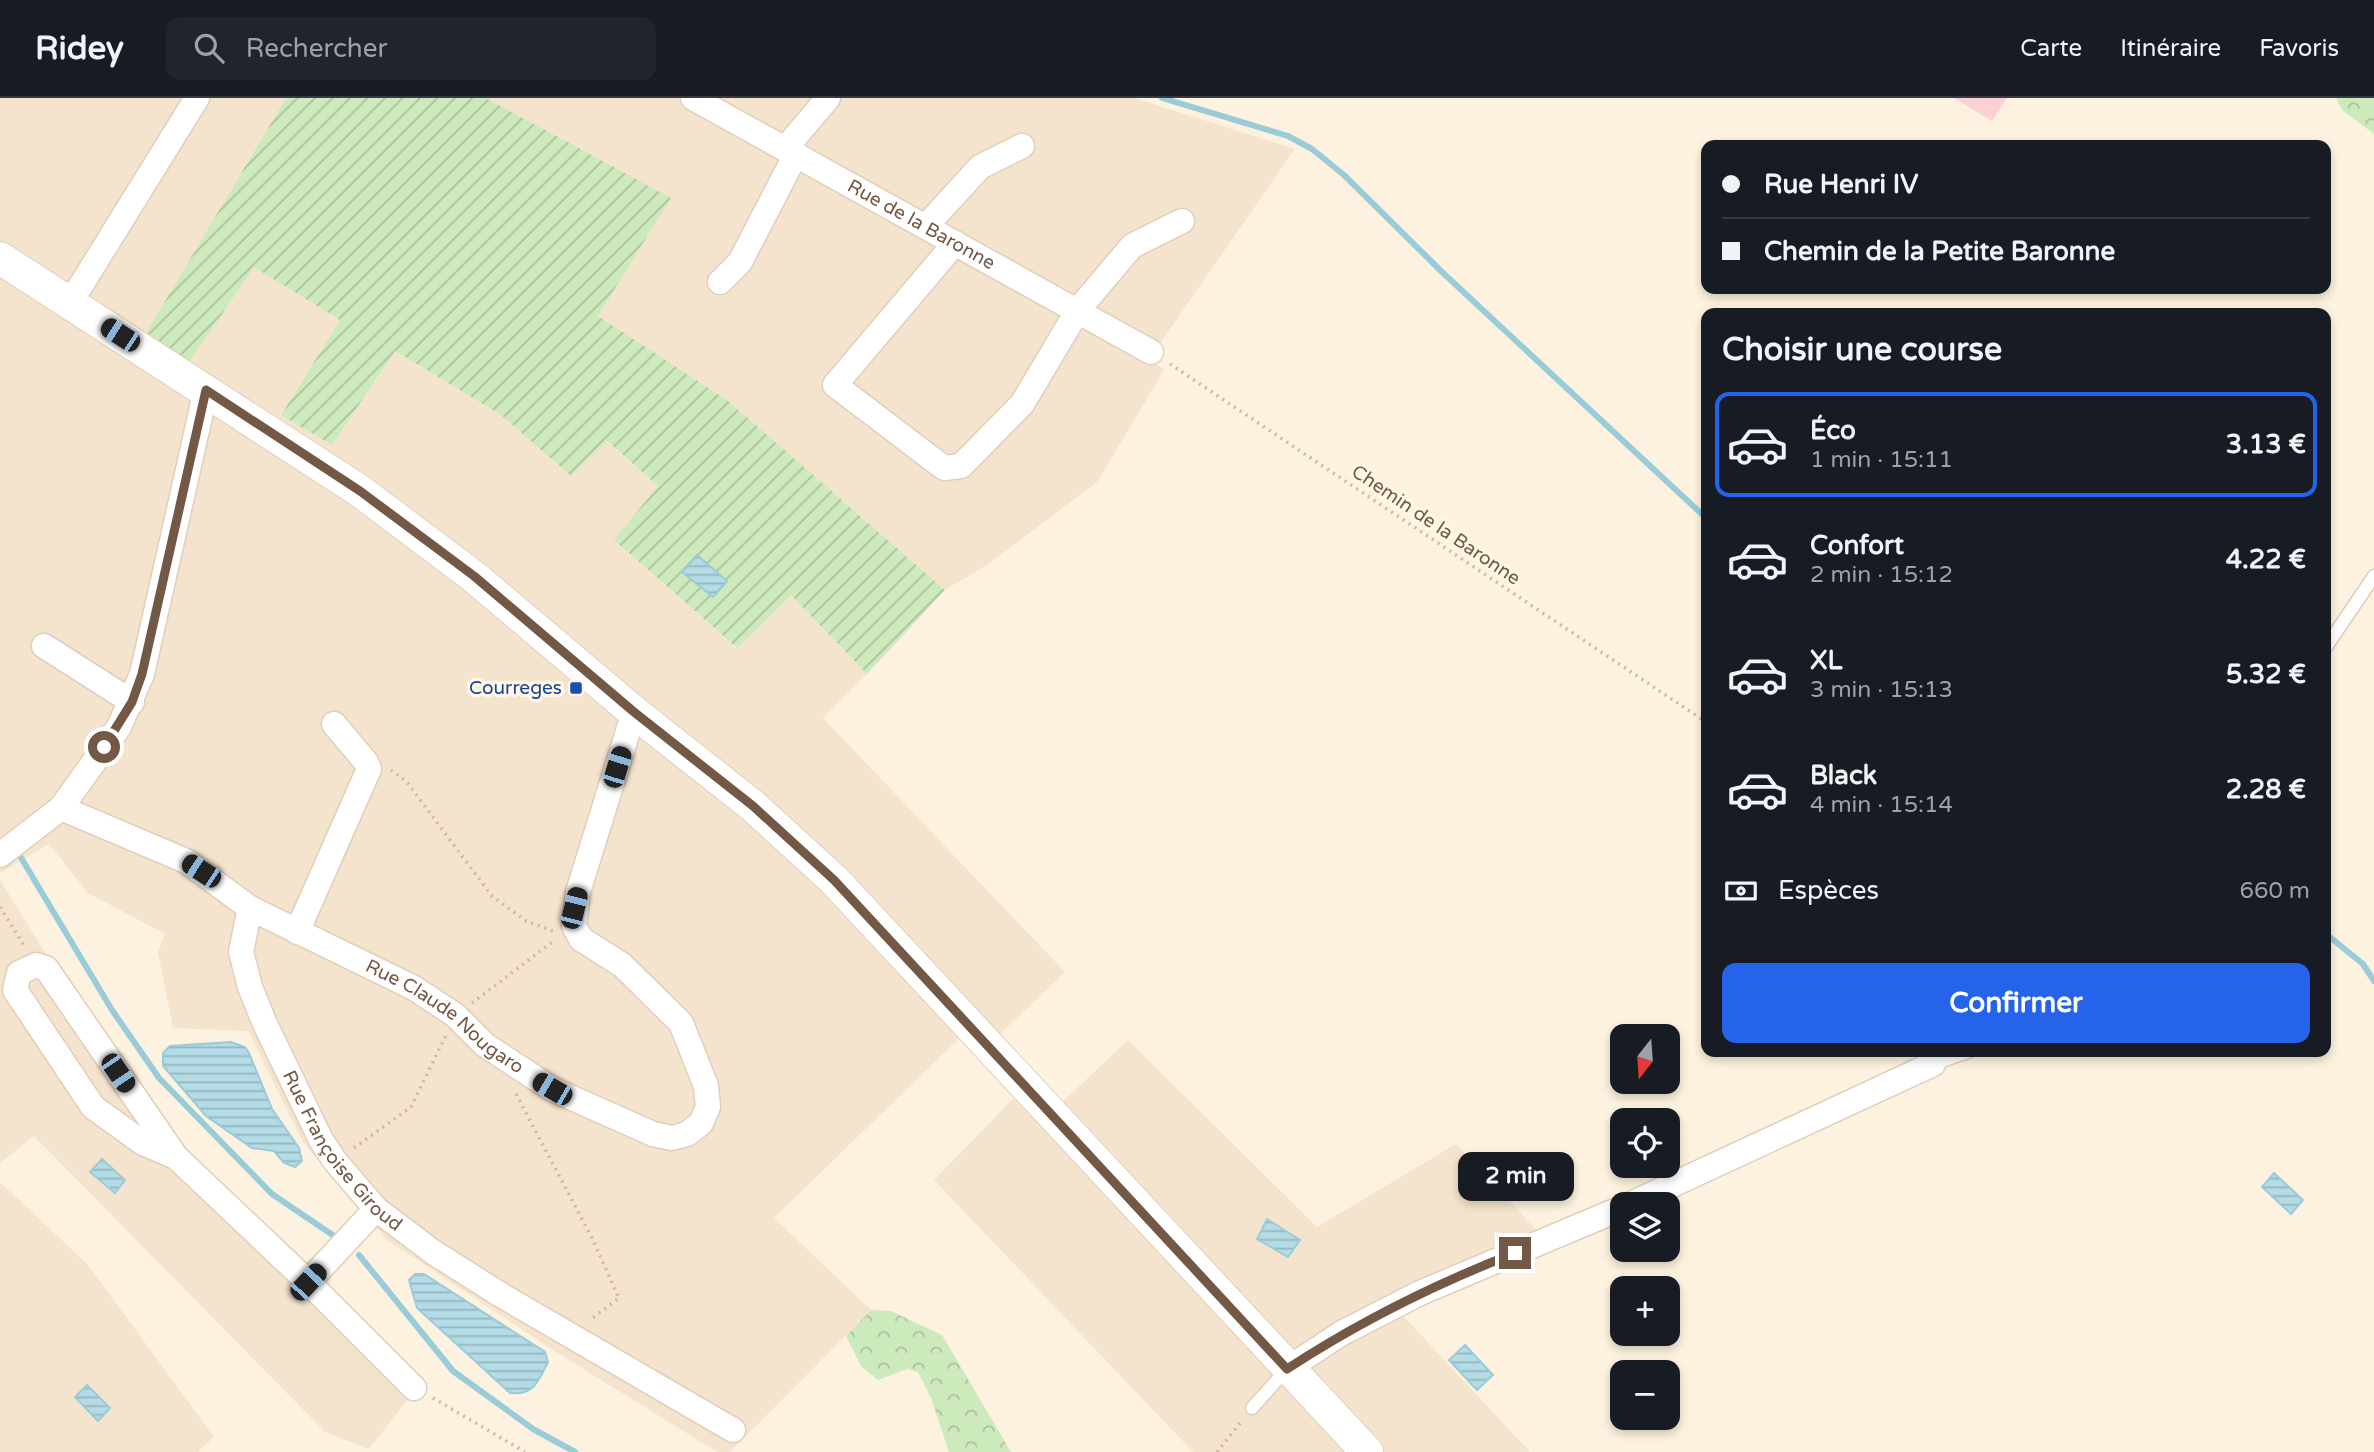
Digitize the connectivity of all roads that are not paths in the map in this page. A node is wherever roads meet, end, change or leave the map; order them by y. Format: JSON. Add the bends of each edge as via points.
{"nodes":[{"id":1,"x":197,"y":98,"type":"edge"},
{"id":2,"x":693,"y":98,"type":"edge"},
{"id":3,"x":828,"y":98,"type":"edge"},
{"id":4,"x":1022,"y":146,"type":"dead end"},
{"id":5,"x":790,"y":151,"type":"junction"},
{"id":6,"x":1182,"y":221,"type":"dead end"},
{"id":7,"x":926,"y":226,"type":"junction"},
{"id":8,"x":955,"y":243,"type":"junction"},
{"id":9,"x":0,"y":258,"type":"edge"},
{"id":10,"x":720,"y":282,"type":"dead end"},
{"id":11,"x":70,"y":303,"type":"junction"},
{"id":12,"x":1078,"y":310,"type":"junction"},
{"id":13,"x":1151,"y":352,"type":"road end"},
{"id":14,"x":206,"y":390,"type":"junction"},
{"id":15,"x":2374,"y":576,"type":"edge"},
{"id":16,"x":2331,"y":640,"type":"edge"},
{"id":17,"x":44,"y":646,"type":"dead end"},
{"id":18,"x":132,"y":702,"type":"junction"},
{"id":19,"x":634,"y":712,"type":"junction"},
{"id":20,"x":334,"y":724,"type":"dead end"},
{"id":21,"x":61,"y":808,"type":"junction"},
{"id":22,"x":0,"y":855,"type":"edge"},
{"id":23,"x":250,"y":908,"type":"junction"},
{"id":24,"x":298,"y":932,"type":"junction"},
{"id":25,"x":1953,"y":1057,"type":"edge"},
{"id":26,"x":1933,"y":1064,"type":"joint"},
{"id":27,"x":176,"y":1157,"type":"junction"},
{"id":28,"x":1657,"y":1192,"type":"edge"},
{"id":29,"x":376,"y":1209,"type":"junction"},
{"id":30,"x":1610,"y":1213,"type":"edge"},
{"id":31,"x":308,"y":1282,"type":"junction"},
{"id":32,"x":1287,"y":1369,"type":"junction"},
{"id":33,"x":414,"y":1388,"type":"road end"},
{"id":34,"x":1252,"y":1408,"type":"road end"},
{"id":35,"x":733,"y":1430,"type":"dead end"},
{"id":36,"x":1367,"y":1452,"type":"edge"}],
"edges":[{"from":1,"to":11,"type":"street"},
{"from":2,"to":5,"type":"street","name":"Rue de la Baronne"},
{"from":3,"to":5,"type":"street"},
{"from":4,"to":7,"type":"street","via":[[980,167]]},
{"from":5,"to":7,"type":"street","name":"Rue de la Baronne"},
{"from":5,"to":10,"type":"street","via":[[740,262]]},
{"from":6,"to":12,"type":"street","via":[[1132,246]]},
{"from":7,"to":8,"type":"street","name":"Rue de la Baronne"},
{"from":8,"to":12,"type":"street","name":"Rue de la Baronne"},
{"from":8,"to":12,"type":"street","via":[[835,384],[944,468],[961,466],[1022,404]]},
{"from":9,"to":11,"type":"street"},
{"from":11,"to":14,"type":"street"},
{"from":12,"to":13,"type":"street","name":"Rue de la Baronne"},
{"from":14,"to":18,"type":"street"},
{"from":14,"to":19,"type":"street","via":[[360,491],[474,576]]},
{"from":15,"to":16,"type":"lane"},
{"from":17,"to":18,"type":"street"},
{"from":18,"to":21,"type":"street"},
{"from":19,"to":24,"type":"street","name":"Rue Claude Nougaro","via":[[578,891],[574,926],[581,939],[622,965],[681,1023],[706,1086],[708,1107],[701,1123],[687,1134],[672,1138],[653,1134],[552,1089],[485,1045],[455,1015],[414,988]]},
{"from":19,"to":32,"type":"street","via":[[753,806],[834,880]]},
{"from":20,"to":24,"type":"street","via":[[369,769]]},
{"from":21,"to":22,"type":"street"},
{"from":21,"to":23,"type":"street","via":[[186,861]]},
{"from":23,"to":24,"type":"street","name":"Rue Claude Nougaro"},
{"from":23,"to":29,"type":"street","name":"Rue Françoise Giroud","via":[[241,952],[250,987],[316,1128],[335,1161]]},
{"from":25,"to":26,"type":"lane"},
{"from":26,"to":28,"type":"street"},
{"from":27,"to":27,"type":"street","via":[[46,968],[26,967],[15,981],[15,990],[93,1107],[143,1143]]},
{"from":27,"to":31,"type":"street"},
{"from":29,"to":31,"type":"street"},
{"from":29,"to":35,"type":"street","name":"Rue Françoise Giroud","via":[[433,1252]]},
{"from":30,"to":32,"type":"street","via":[[1420,1293],[1342,1333]]},
{"from":31,"to":33,"type":"street"},
{"from":32,"to":34,"type":"lane"},
{"from":32,"to":36,"type":"street"}]}
